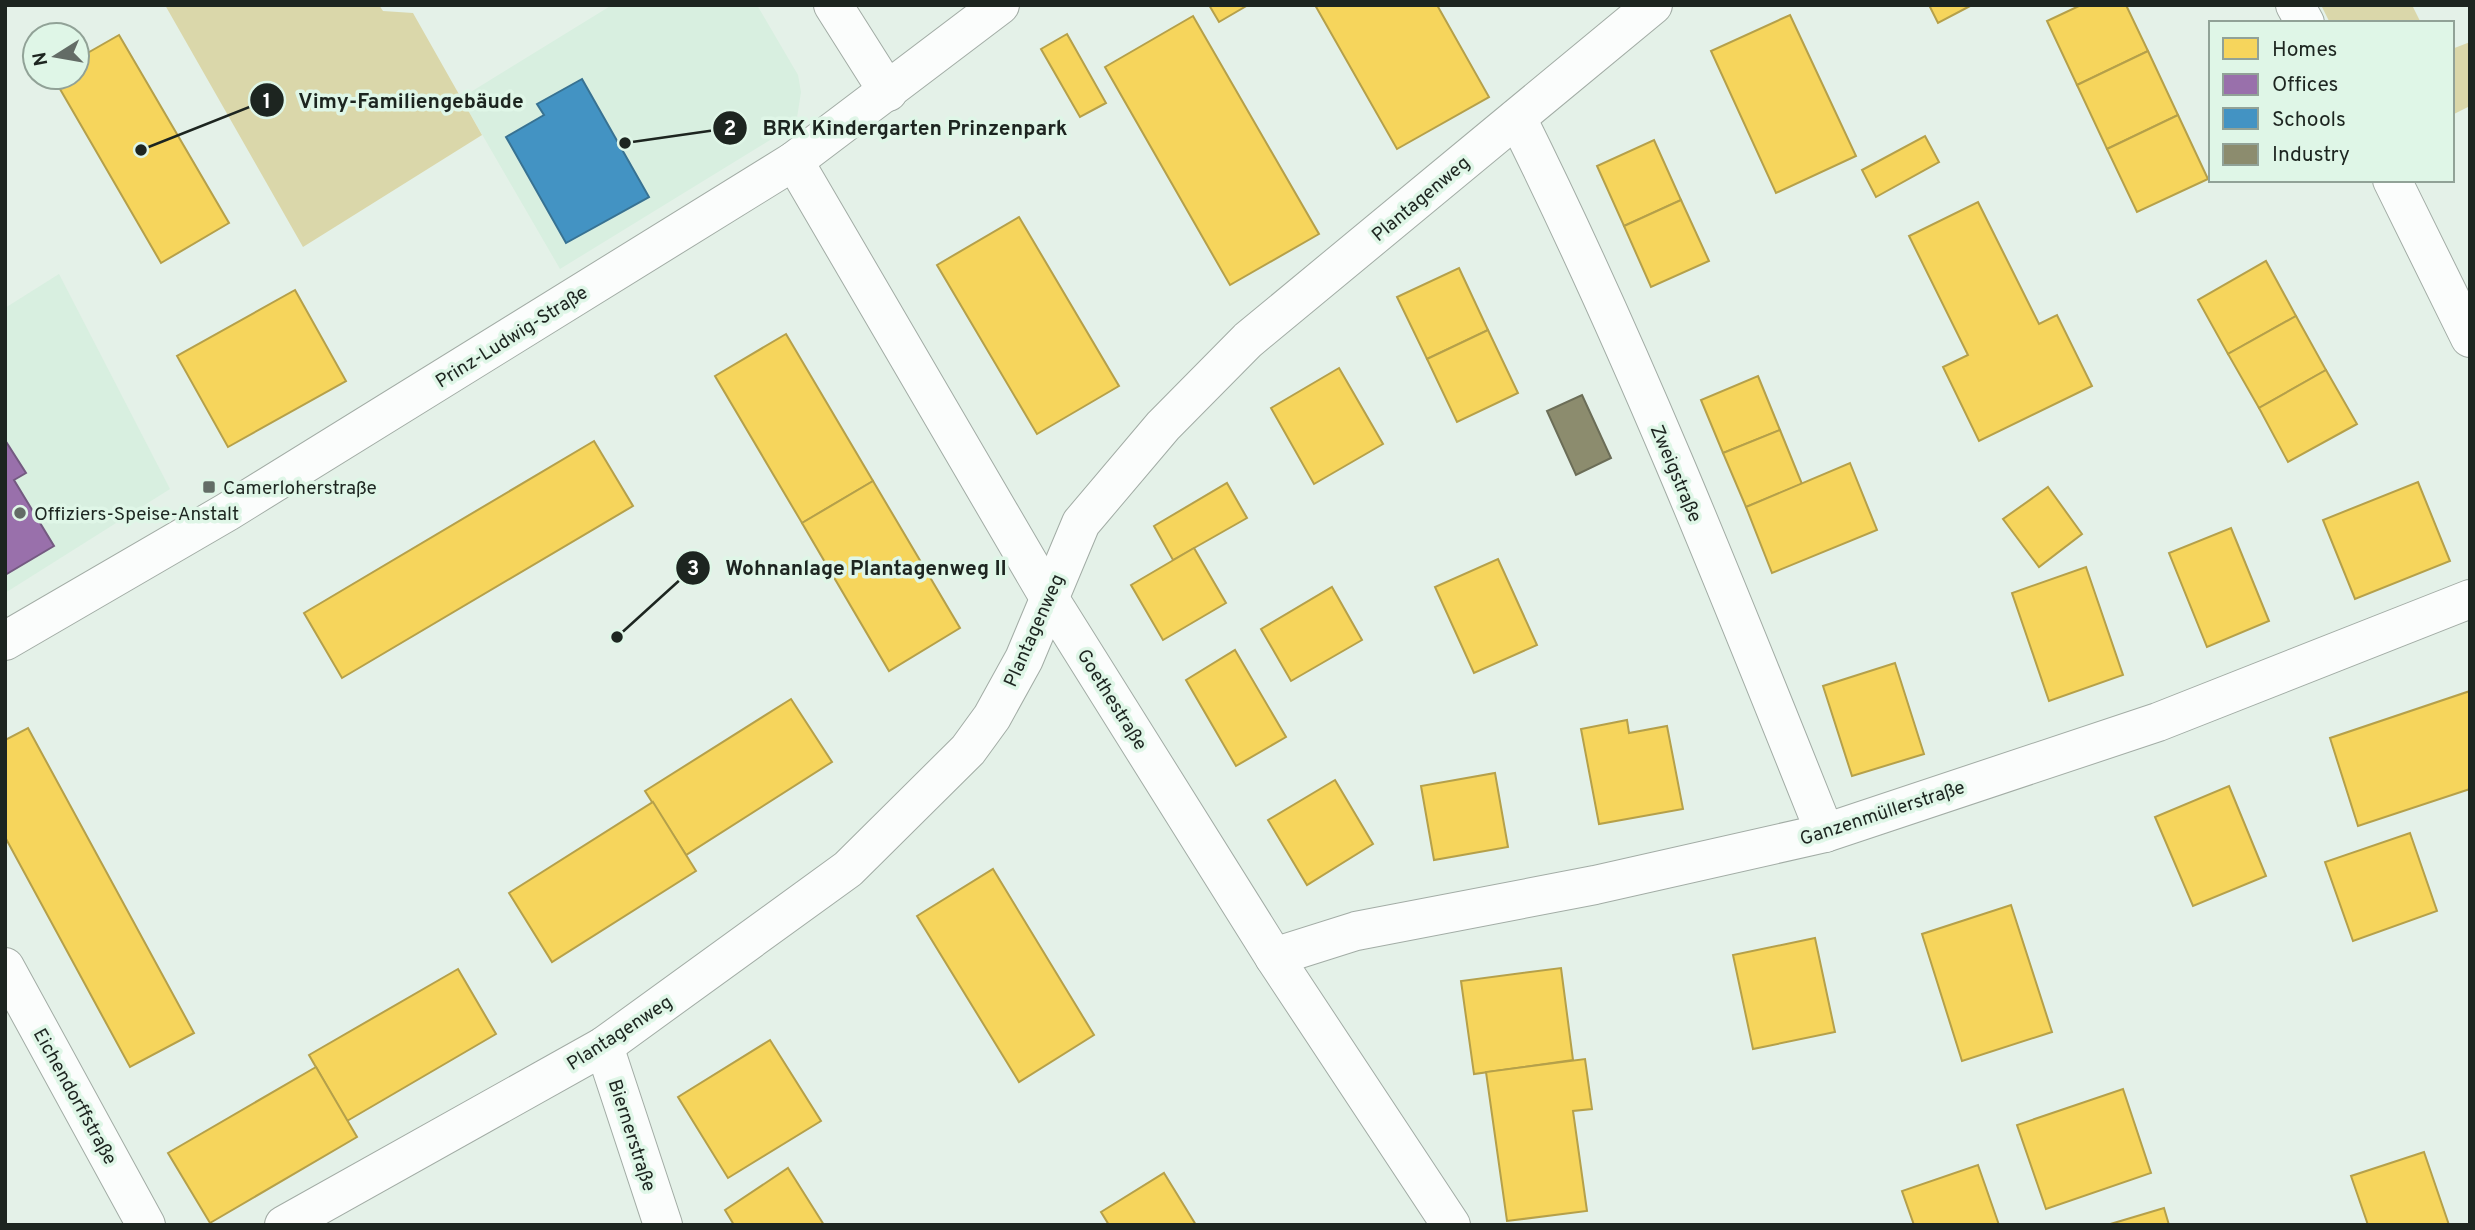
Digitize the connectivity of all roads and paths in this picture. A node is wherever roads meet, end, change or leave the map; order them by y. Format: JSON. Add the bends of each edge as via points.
{"nodes":[{"id":1,"x":833,"y":5,"type":"edge"},
{"id":2,"x":1000,"y":5,"type":"edge"},
{"id":3,"x":1653,"y":5,"type":"edge"},
{"id":4,"x":2295,"y":5,"type":"edge"},
{"id":5,"x":2304,"y":21,"type":"edge"},
{"id":6,"x":888,"y":92,"type":"junction"},
{"id":7,"x":1517,"y":118,"type":"junction"},
{"id":8,"x":794,"y":160,"type":"junction"},
{"id":9,"x":2393,"y":182,"type":"edge"},
{"id":10,"x":2470,"y":338,"type":"edge"},
{"id":11,"x":1048,"y":596,"type":"junction"},
{"id":12,"x":2470,"y":598,"type":"edge"},
{"id":13,"x":5,"y":641,"type":"edge"},
{"id":14,"x":1825,"y":833,"type":"junction"},
{"id":15,"x":1274,"y":957,"type":"junction"},
{"id":16,"x":5,"y":967,"type":"edge"},
{"id":17,"x":604,"y":1046,"type":"junction"},
{"id":18,"x":146,"y":1225,"type":"edge"},
{"id":19,"x":284,"y":1225,"type":"edge"},
{"id":20,"x":663,"y":1225,"type":"edge"},
{"id":21,"x":1451,"y":1225,"type":"edge"}],
"edges":[{"from":1,"to":6,"type":"street"},
{"from":2,"to":6,"type":"street","name":"Prinz-Ludwig-Straße"},
{"from":3,"to":7,"type":"street","name":"Plantagenweg"},
{"from":4,"to":5,"type":"street"},
{"from":6,"to":8,"type":"street","name":"Prinz-Ludwig-Straße"},
{"from":7,"to":11,"type":"street","name":"Plantagenweg","via":[[1248,340],[1163,426],[1081,523]]},
{"from":7,"to":14,"type":"street","name":"Zweigstraße","via":[[1625,352]]},
{"from":8,"to":11,"type":"street","name":"Goethestraße"},
{"from":8,"to":13,"type":"street","name":"Prinz-Ludwig-Straße","via":[[227,512]]},
{"from":9,"to":10,"type":"street"},
{"from":11,"to":15,"type":"street","name":"Goethestraße"},
{"from":11,"to":17,"type":"street","name":"Plantagenweg","via":[[1024,659],[992,717],[968,750],[916,803],[848,869]]},
{"from":12,"to":14,"type":"street","name":"Ganzenmüllerstraße","via":[[2158,722]]},
{"from":14,"to":15,"type":"street","name":"Ganzenmüllerstraße","via":[[1595,885],[1356,931]]},
{"from":15,"to":21,"type":"street","name":"Goethestraße"},
{"from":16,"to":18,"type":"street","name":"Eichendorffstraße"},
{"from":17,"to":19,"type":"street","name":"Plantagenweg"},
{"from":17,"to":20,"type":"street","name":"Biernerstraße"}]}
